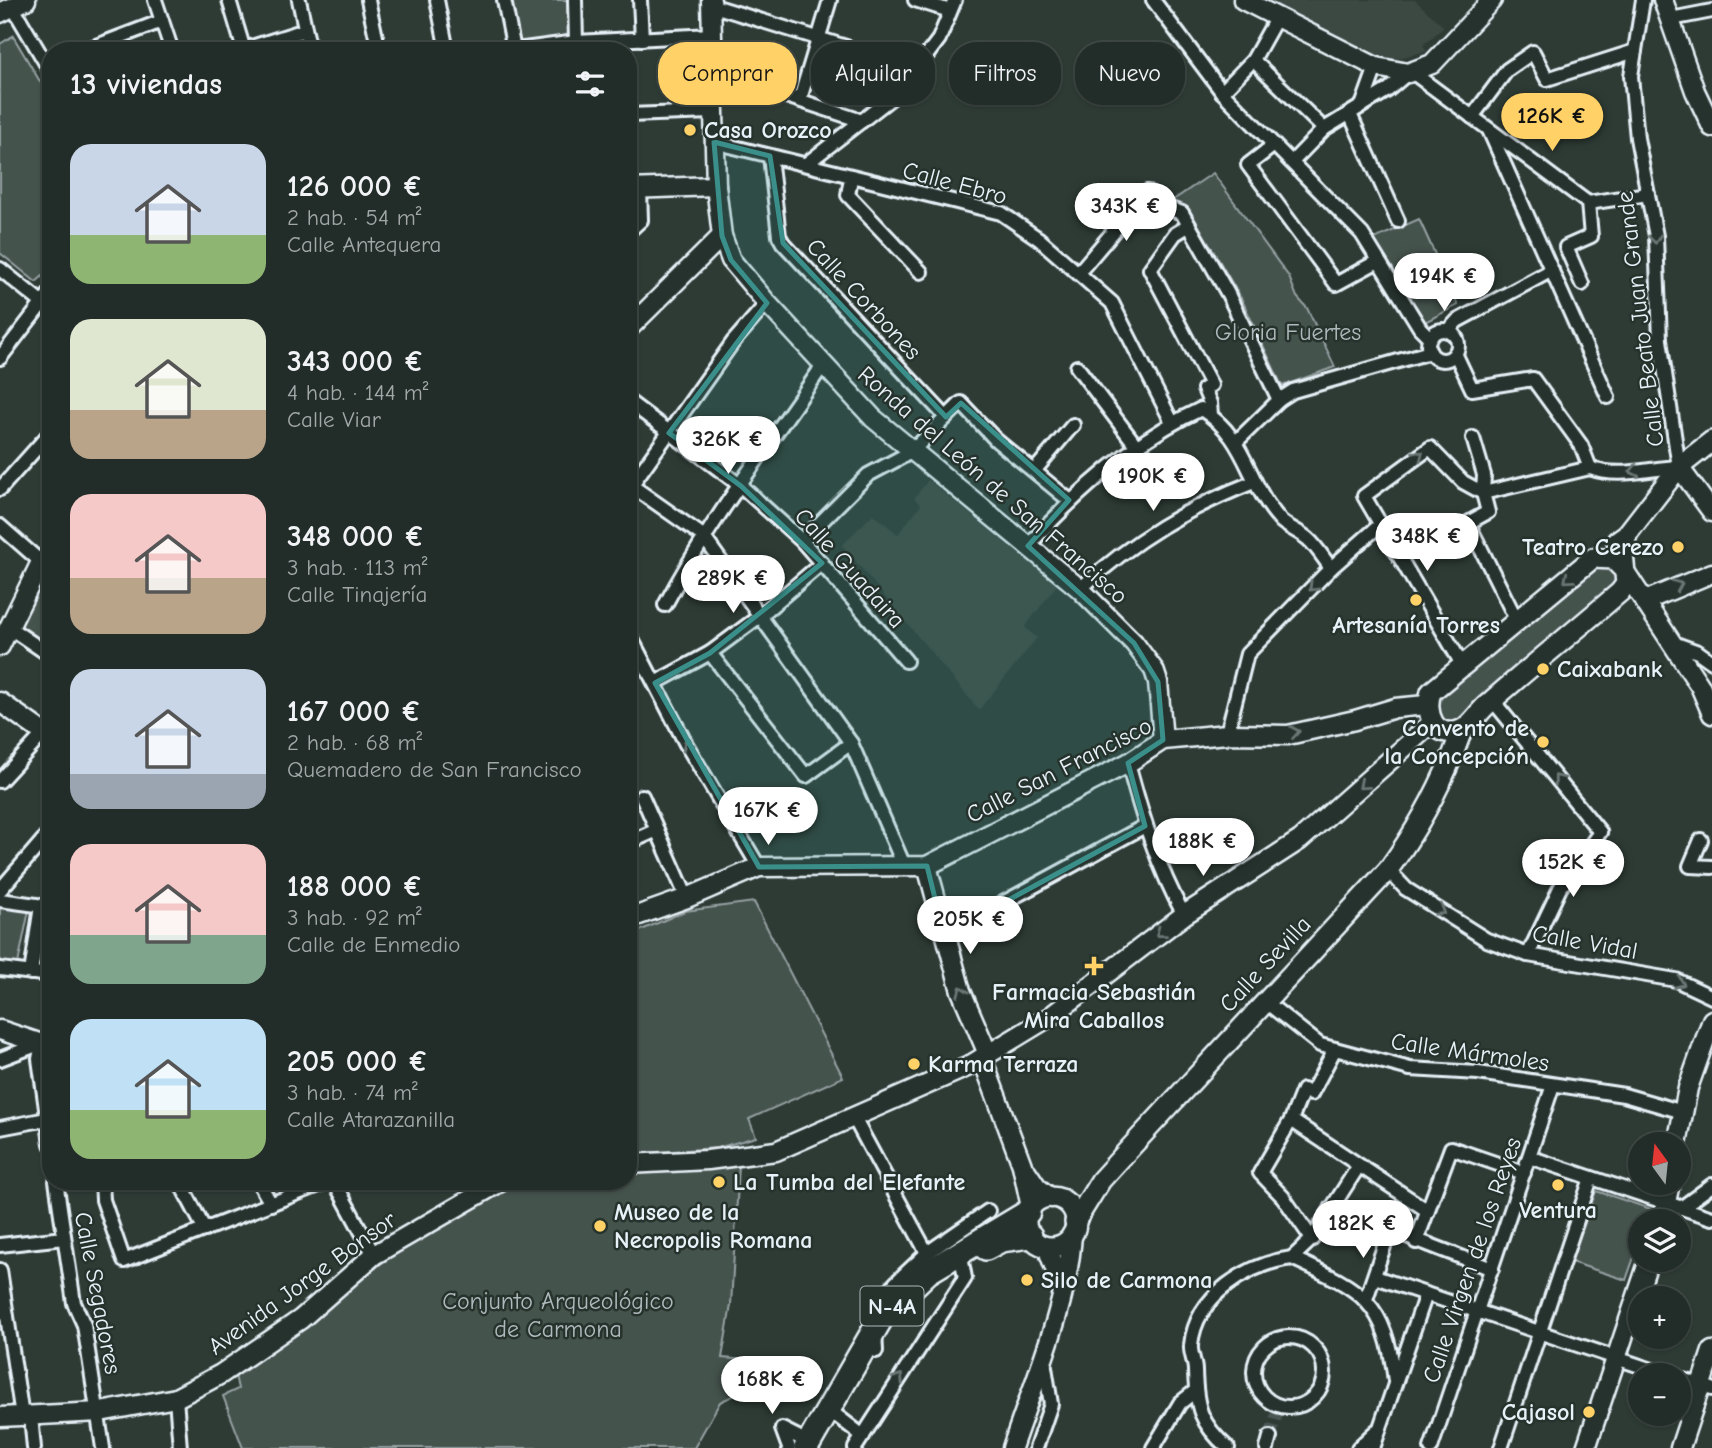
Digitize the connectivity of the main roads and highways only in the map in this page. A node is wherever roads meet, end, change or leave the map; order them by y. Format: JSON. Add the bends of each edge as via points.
{"nodes":[{"id":1,"x":1712,"y":442,"type":"edge"},
{"id":2,"x":1627,"y":534,"type":"junction"},
{"id":3,"x":1593,"y":558,"type":"junction"},
{"id":4,"x":1624,"y":570,"type":"junction"},
{"id":5,"x":1441,"y":722,"type":"junction"},
{"id":6,"x":1101,"y":1180,"type":"junction"},
{"id":7,"x":1054,"y":1198,"type":"junction"},
{"id":8,"x":1030,"y":1209,"type":"junction"},
{"id":9,"x":1074,"y":1228,"type":"junction"},
{"id":10,"x":1039,"y":1242,"type":"junction"},
{"id":11,"x":875,"y":1340,"type":"junction"},
{"id":12,"x":812,"y":1445,"type":"edge"}],
"edges":[{"from":1,"to":2,"type":"main road","via":[[1679,467]]},
{"from":2,"to":3,"type":"main road"},
{"from":2,"to":4,"type":"main road"},
{"from":3,"to":4,"type":"main road","via":[[1613,559]]},
{"from":3,"to":5,"type":"main road","one_way":true,"via":[[1431,692]]},
{"from":4,"to":5,"type":"main road","via":[[1626,584],[1620,592],[1497,699]]},
{"from":5,"to":6,"type":"main road","name":"Calle Sevilla","via":[[1448,770],[1415,832],[1388,870]]},
{"from":6,"to":7,"type":"main road"},
{"from":6,"to":9,"type":"main road"},
{"from":7,"to":8,"type":"main road"},
{"from":7,"to":9,"type":"main road","via":[[1070,1207]]},
{"from":8,"to":10,"type":"main road","via":[[1026,1224]]},
{"from":8,"to":11,"type":"highway","number":"N-4A","via":[[928,1272],[904,1293]]},
{"from":9,"to":10,"type":"main road","via":[[1062,1244]]},
{"from":10,"to":11,"type":"highway","number":"N-4A","via":[[1001,1240],[961,1262],[935,1280]]},
{"from":11,"to":12,"type":"highway","number":"N-4A"},
{"from":11,"to":12,"type":"highway","number":"N-4A","via":[[837,1416]]}]}
